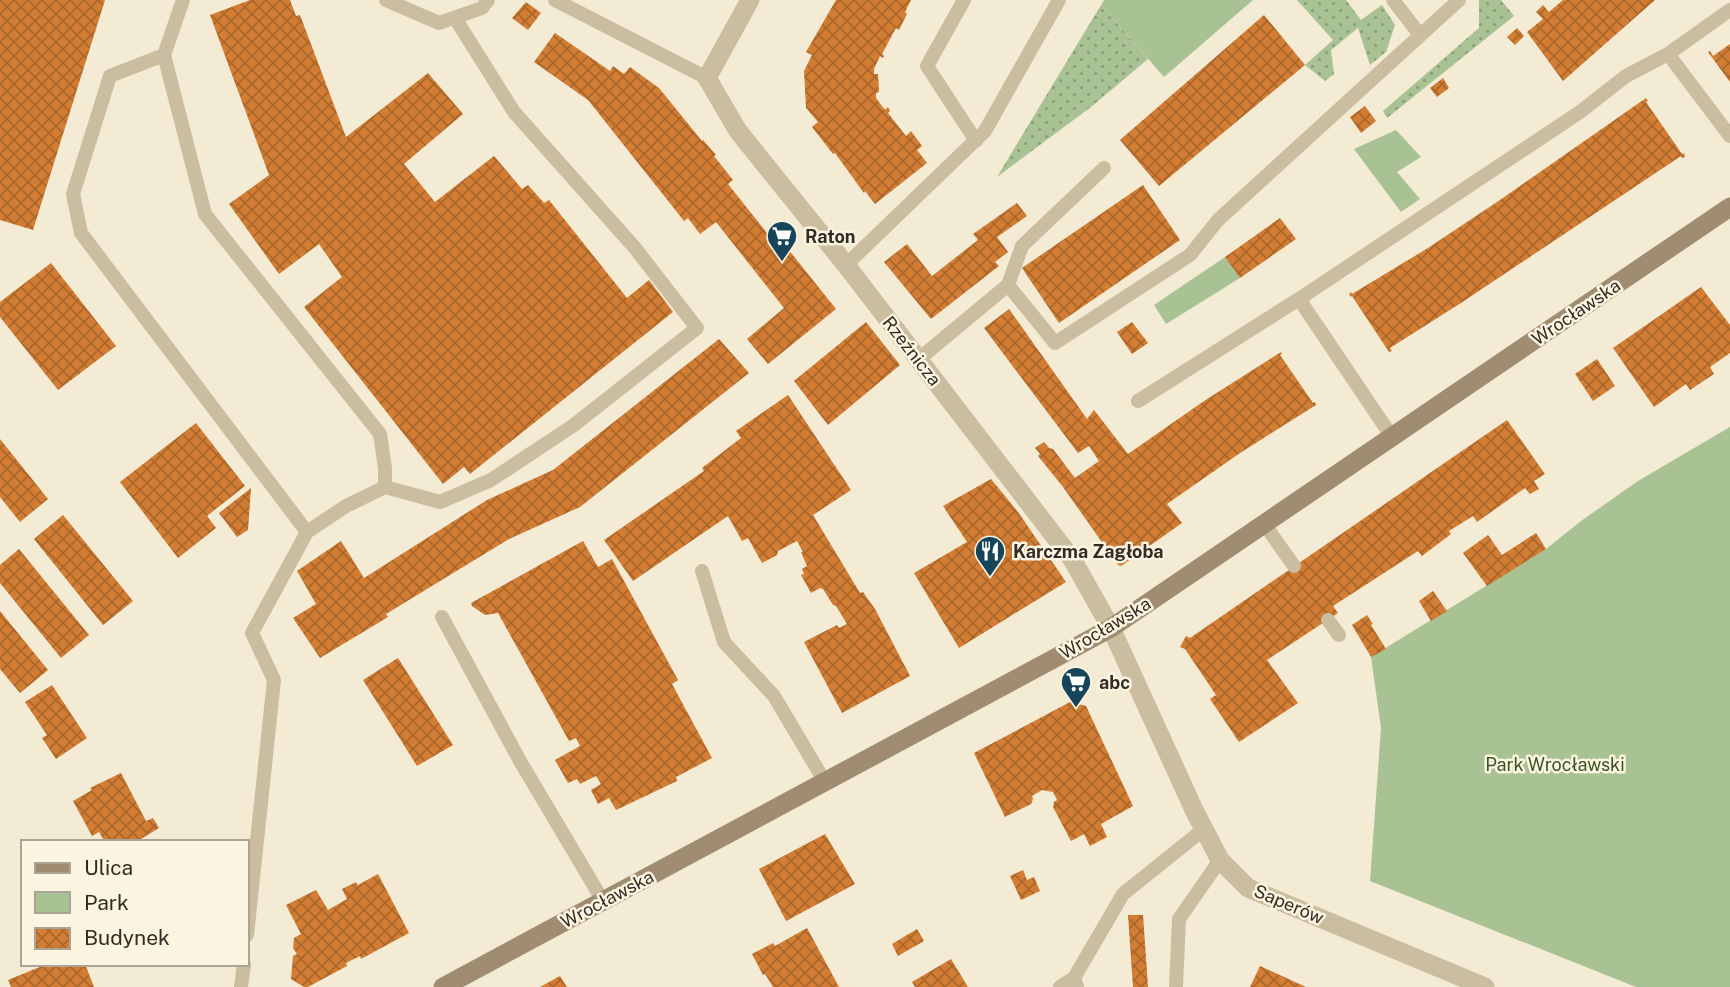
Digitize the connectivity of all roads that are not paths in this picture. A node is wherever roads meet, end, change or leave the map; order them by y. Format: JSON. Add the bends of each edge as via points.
{"nodes":[{"id":1,"x":183,"y":0,"type":"edge"},
{"id":2,"x":386,"y":0,"type":"edge"},
{"id":3,"x":488,"y":0,"type":"edge"},
{"id":4,"x":555,"y":0,"type":"edge"},
{"id":5,"x":750,"y":0,"type":"edge"},
{"id":6,"x":964,"y":0,"type":"edge"},
{"id":7,"x":1059,"y":0,"type":"edge"},
{"id":8,"x":1393,"y":0,"type":"edge"},
{"id":9,"x":1459,"y":0,"type":"edge"},
{"id":10,"x":1730,"y":10,"type":"edge"},
{"id":11,"x":455,"y":18,"type":"junction"},
{"id":12,"x":1420,"y":35,"type":"junction"},
{"id":13,"x":1668,"y":54,"type":"junction"},
{"id":14,"x":164,"y":55,"type":"junction"},
{"id":15,"x":707,"y":78,"type":"junction"},
{"id":16,"x":1730,"y":136,"type":"edge"},
{"id":17,"x":976,"y":141,"type":"junction"},
{"id":18,"x":1104,"y":168,"type":"dead end"},
{"id":19,"x":1730,"y":207,"type":"edge"},
{"id":20,"x":846,"y":265,"type":"junction"},
{"id":21,"x":1008,"y":285,"type":"junction"},
{"id":22,"x":1299,"y":299,"type":"junction"},
{"id":23,"x":919,"y":359,"type":"junction"},
{"id":24,"x":1138,"y":401,"type":"dead end"},
{"id":25,"x":1392,"y":437,"type":"junction"},
{"id":26,"x":385,"y":487,"type":"junction"},
{"id":27,"x":1265,"y":525,"type":"junction"},
{"id":28,"x":307,"y":532,"type":"junction"},
{"id":29,"x":1294,"y":566,"type":"dead end"},
{"id":30,"x":702,"y":571,"type":"dead end"},
{"id":31,"x":442,"y":617,"type":"dead end"},
{"id":32,"x":1328,"y":620,"type":"dead end"},
{"id":33,"x":1111,"y":628,"type":"junction"},
{"id":34,"x":1339,"y":635,"type":"dead end"},
{"id":35,"x":825,"y":782,"type":"junction"},
{"id":36,"x":1203,"y":828,"type":"junction"},
{"id":37,"x":1220,"y":860,"type":"junction"},
{"id":38,"x":603,"y":901,"type":"junction"},
{"id":39,"x":248,"y":925,"type":"edge"},
{"id":40,"x":244,"y":966,"type":"edge"},
{"id":41,"x":1075,"y":982,"type":"edge"},
{"id":42,"x":241,"y":987,"type":"edge"},
{"id":43,"x":443,"y":987,"type":"edge"},
{"id":44,"x":1060,"y":987,"type":"edge"},
{"id":45,"x":1176,"y":987,"type":"edge"},
{"id":46,"x":1485,"y":987,"type":"edge"}],
"edges":[{"from":1,"to":14,"type":"lane"},
{"from":2,"to":11,"type":"lane","via":[[439,23]]},
{"from":3,"to":11,"type":"lane","via":[[482,8]]},
{"from":4,"to":15,"type":"lane"},
{"from":5,"to":15,"type":"street"},
{"from":6,"to":17,"type":"lane","via":[[927,66]]},
{"from":7,"to":17,"type":"lane"},
{"from":8,"to":12,"type":"lane"},
{"from":9,"to":12,"type":"lane"},
{"from":10,"to":13,"type":"lane"},
{"from":11,"to":26,"type":"lane","via":[[514,113],[635,248],[697,328],[574,425],[491,480],[440,502]]},
{"from":12,"to":21,"type":"lane","via":[[1218,220],[1190,255],[1055,343]]},
{"from":13,"to":16,"type":"lane"},
{"from":13,"to":22,"type":"lane","via":[[1626,76],[1580,112]]},
{"from":14,"to":26,"type":"lane","via":[[205,214],[380,434]]},
{"from":14,"to":28,"type":"lane","via":[[110,76],[73,194],[81,233]]},
{"from":15,"to":20,"type":"street","name":"Rzeźnicza","via":[[738,131]]},
{"from":17,"to":20,"type":"lane"},
{"from":18,"to":21,"type":"lane","via":[[1022,246]]},
{"from":19,"to":25,"type":"main road","name":"Wrocławska"},
{"from":20,"to":23,"type":"street","name":"Rzeźnicza"},
{"from":21,"to":23,"type":"lane"},
{"from":22,"to":24,"type":"lane"},
{"from":22,"to":25,"type":"lane"},
{"from":23,"to":33,"type":"street","name":"Rzeźnicza","via":[[1072,559]]},
{"from":25,"to":27,"type":"main road","name":"Wrocławska"},
{"from":26,"to":28,"type":"lane"},
{"from":27,"to":29,"type":"lane"},
{"from":27,"to":33,"type":"main road","name":"Wrocławska"},
{"from":28,"to":39,"type":"lane","via":[[252,634],[274,680]]},
{"from":30,"to":35,"type":"lane","via":[[724,642],[774,695]]},
{"from":31,"to":38,"type":"lane"},
{"from":32,"to":34,"type":"lane"},
{"from":33,"to":35,"type":"main road","name":"Wrocławska"},
{"from":33,"to":36,"type":"street","name":"Saperów"},
{"from":35,"to":38,"type":"main road","name":"Wrocławska"},
{"from":36,"to":37,"type":"street","name":"Saperów"},
{"from":36,"to":41,"type":"lane","via":[[1123,894]]},
{"from":37,"to":45,"type":"lane","via":[[1180,919]]},
{"from":37,"to":46,"type":"street","name":"Saperów","via":[[1248,888]]},
{"from":38,"to":43,"type":"main road","name":"Wrocławska"},
{"from":40,"to":42,"type":"lane"},
{"from":41,"to":44,"type":"lane"}]}
